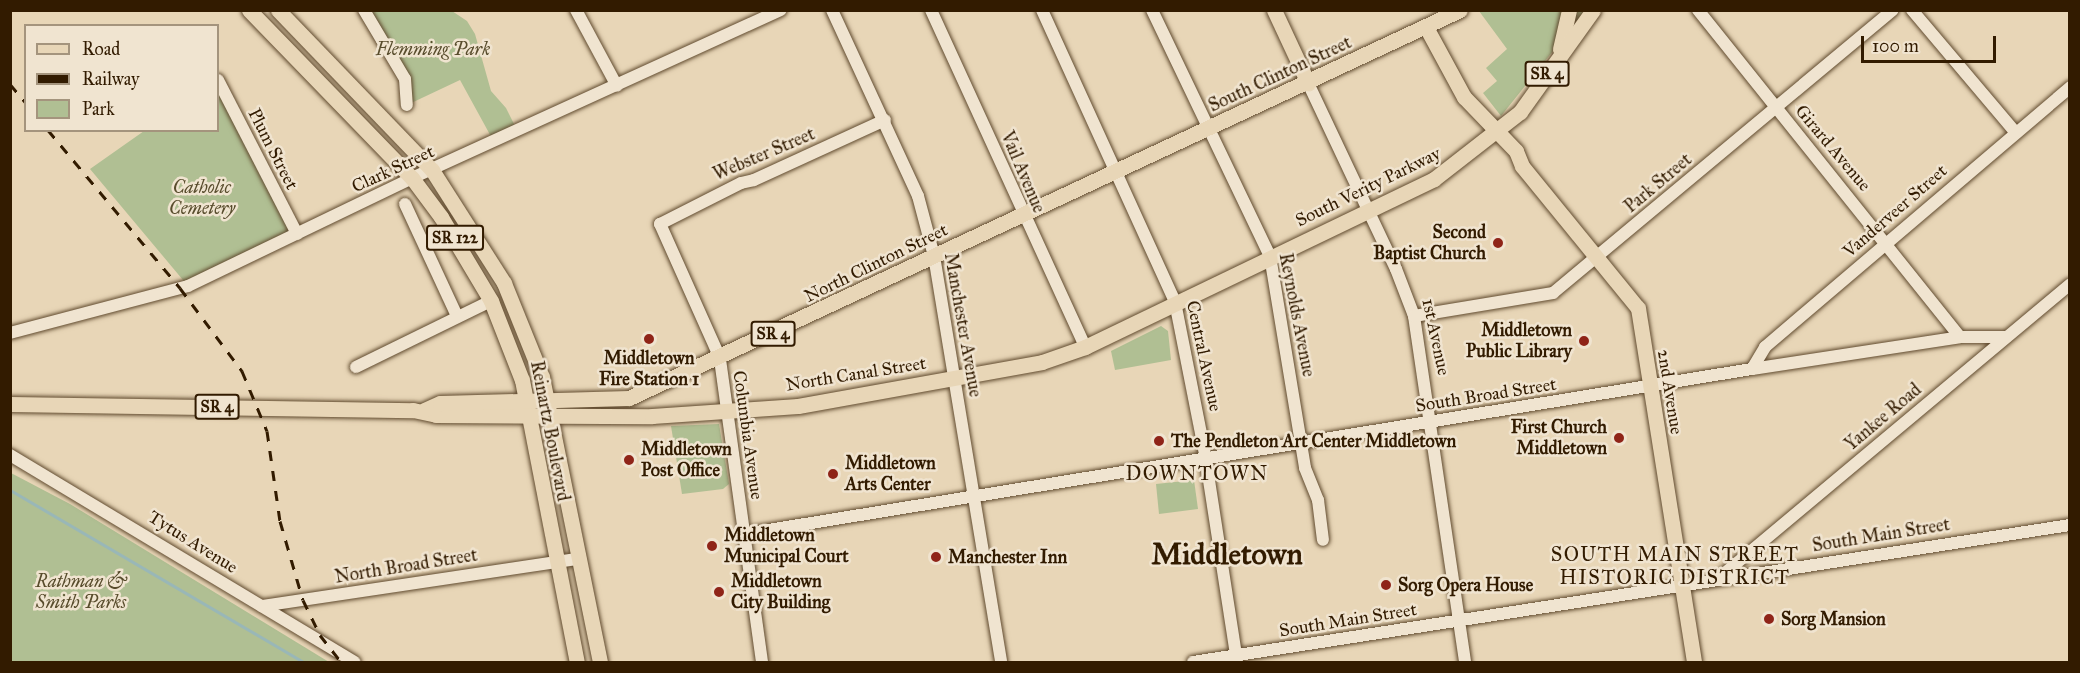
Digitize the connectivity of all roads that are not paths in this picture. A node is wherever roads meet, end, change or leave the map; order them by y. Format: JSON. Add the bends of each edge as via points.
{"nodes":[{"id":1,"x":249,"y":10,"type":"edge"},
{"id":2,"x":278,"y":10,"type":"edge"},
{"id":3,"x":364,"y":10,"type":"edge"},
{"id":4,"x":576,"y":10,"type":"edge"},
{"id":5,"x":781,"y":10,"type":"edge"},
{"id":6,"x":832,"y":10,"type":"edge"},
{"id":7,"x":931,"y":10,"type":"edge"},
{"id":8,"x":1042,"y":10,"type":"edge"},
{"id":9,"x":1152,"y":10,"type":"edge"},
{"id":10,"x":1274,"y":10,"type":"edge"},
{"id":11,"x":1460,"y":10,"type":"edge"},
{"id":12,"x":1569,"y":10,"type":"edge"},
{"id":13,"x":1593,"y":10,"type":"edge"},
{"id":14,"x":1698,"y":10,"type":"edge"},
{"id":15,"x":1893,"y":10,"type":"edge"},
{"id":16,"x":1912,"y":10,"type":"edge"},
{"id":17,"x":1426,"y":27,"type":"junction"},
{"id":18,"x":1556,"y":61,"type":"junction"},
{"id":19,"x":219,"y":82,"type":"edge"},
{"id":20,"x":1308,"y":83,"type":"junction"},
{"id":21,"x":617,"y":86,"type":"junction"},
{"id":22,"x":2070,"y":87,"type":"edge"},
{"id":23,"x":407,"y":105,"type":"dead end"},
{"id":24,"x":1776,"y":107,"type":"junction"},
{"id":25,"x":885,"y":120,"type":"junction"},
{"id":26,"x":1211,"y":128,"type":"junction"},
{"id":27,"x":2015,"y":132,"type":"junction"},
{"id":28,"x":1496,"y":134,"type":"junction"},
{"id":29,"x":432,"y":170,"type":"junction"},
{"id":30,"x":1116,"y":173,"type":"junction"},
{"id":31,"x":412,"y":178,"type":"junction"},
{"id":32,"x":405,"y":204,"type":"dead end"},
{"id":33,"x":1368,"y":212,"type":"junction"},
{"id":34,"x":1023,"y":216,"type":"junction"},
{"id":35,"x":660,"y":224,"type":"joint"},
{"id":36,"x":297,"y":234,"type":"junction"},
{"id":37,"x":1887,"y":242,"type":"junction"},
{"id":38,"x":934,"y":255,"type":"junction"},
{"id":39,"x":1270,"y":256,"type":"junction"},
{"id":40,"x":1597,"y":258,"type":"junction"},
{"id":41,"x":2070,"y":284,"type":"edge"},
{"id":42,"x":491,"y":301,"type":"junction"},
{"id":43,"x":1175,"y":302,"type":"junction"},
{"id":44,"x":457,"y":316,"type":"junction"},
{"id":45,"x":1414,"y":316,"type":"junction"},
{"id":46,"x":10,"y":333,"type":"edge"},
{"id":47,"x":2006,"y":336,"type":"junction"},
{"id":48,"x":1960,"y":337,"type":"junction"},
{"id":49,"x":1085,"y":347,"type":"junction"},
{"id":50,"x":720,"y":358,"type":"junction"},
{"id":51,"x":356,"y":367,"type":"dead end"},
{"id":52,"x":1752,"y":369,"type":"junction"},
{"id":53,"x":954,"y":378,"type":"junction"},
{"id":54,"x":1649,"y":387,"type":"junction"},
{"id":55,"x":525,"y":399,"type":"junction"},
{"id":56,"x":547,"y":400,"type":"junction"},
{"id":57,"x":10,"y":404,"type":"edge"},
{"id":58,"x":726,"y":409,"type":"junction"},
{"id":59,"x":424,"y":410,"type":"junction"},
{"id":60,"x":528,"y":415,"type":"junction"},
{"id":61,"x":550,"y":416,"type":"junction"},
{"id":62,"x":1432,"y":422,"type":"junction"},
{"id":63,"x":1301,"y":443,"type":"junction"},
{"id":64,"x":10,"y":455,"type":"edge"},
{"id":65,"x":1206,"y":459,"type":"junction"},
{"id":66,"x":973,"y":495,"type":"junction"},
{"id":67,"x":2070,"y":525,"type":"edge"},
{"id":68,"x":744,"y":534,"type":"junction"},
{"id":69,"x":1323,"y":540,"type":"dead end"},
{"id":70,"x":576,"y":559,"type":"junction"},
{"id":71,"x":556,"y":561,"type":"junction"},
{"id":72,"x":1719,"y":577,"type":"junction"},
{"id":73,"x":1681,"y":584,"type":"junction"},
{"id":74,"x":262,"y":606,"type":"junction"},
{"id":75,"x":1458,"y":621,"type":"junction"},
{"id":76,"x":1236,"y":659,"type":"edge"},
{"id":77,"x":577,"y":662,"type":"edge"},
{"id":78,"x":355,"y":663,"type":"edge"},
{"id":79,"x":600,"y":663,"type":"edge"},
{"id":80,"x":762,"y":663,"type":"edge"},
{"id":81,"x":1000,"y":663,"type":"edge"},
{"id":82,"x":1193,"y":663,"type":"edge"},
{"id":83,"x":1465,"y":663,"type":"edge"},
{"id":84,"x":1694,"y":663,"type":"edge"}],
"edges":[{"from":1,"to":31,"type":"main road","name":"Reinartz Boulevard","number":"SR 122"},
{"from":2,"to":29,"type":"main road","name":"Reinartz Boulevard"},
{"from":3,"to":23,"type":"street","via":[[405,79]]},
{"from":4,"to":21,"type":"street"},
{"from":5,"to":21,"type":"street","name":"Clark Street"},
{"from":6,"to":25,"type":"street","name":"Manchester Avenue"},
{"from":7,"to":34,"type":"street","name":"Vail Avenue"},
{"from":8,"to":30,"type":"street","name":"Central Avenue"},
{"from":9,"to":26,"type":"street","name":"Reynolds Avenue"},
{"from":10,"to":20,"type":"main road","name":"1st Avenue"},
{"from":11,"to":17,"type":"main road","name":"South Clinton Street","number":"SR 4"},
{"from":12,"to":18,"type":"main road"},
{"from":13,"to":18,"type":"main road","name":"South Verity Parkway","number":"SR 4"},
{"from":14,"to":24,"type":"street","name":"Girard Avenue"},
{"from":15,"to":24,"type":"street","name":"Park Street"},
{"from":16,"to":27,"type":"street"},
{"from":17,"to":20,"type":"main road","name":"South Clinton Street","number":"SR 4"},
{"from":17,"to":28,"type":"main road","name":"2nd Avenue","via":[[1458,88]]},
{"from":18,"to":28,"type":"main road","name":"South Verity Parkway","number":"SR 4","via":[[1520,112]]},
{"from":19,"to":36,"type":"street","name":"Plum Street"},
{"from":20,"to":26,"type":"main road","name":"South Clinton Street","number":"SR 4"},
{"from":20,"to":33,"type":"street","name":"1st Avenue"},
{"from":21,"to":29,"type":"street","name":"Clark Street"},
{"from":22,"to":27,"type":"street","name":"Vanderveer Street"},
{"from":24,"to":37,"type":"street","name":"Girard Avenue"},
{"from":24,"to":40,"type":"street","name":"Park Street"},
{"from":25,"to":35,"type":"street","name":"Webster Street","via":[[741,183]]},
{"from":25,"to":38,"type":"street","name":"Manchester Avenue","via":[[918,196]]},
{"from":26,"to":30,"type":"main road","name":"South Clinton Street","number":"SR 4"},
{"from":26,"to":39,"type":"street","name":"Reynolds Avenue"},
{"from":27,"to":37,"type":"street","name":"Vanderveer Street"},
{"from":28,"to":33,"type":"main road","name":"South Verity Parkway","number":"SR 4","via":[[1434,179]]},
{"from":28,"to":40,"type":"main road","name":"2nd Avenue","via":[[1511,162],[1522,166]]},
{"from":29,"to":31,"type":"street","name":"Clark Street"},
{"from":29,"to":56,"type":"main road","name":"Reinartz Boulevard","via":[[504,283],[542,377]]},
{"from":30,"to":34,"type":"main road","name":"North Clinton Street","number":"SR 4"},
{"from":30,"to":43,"type":"street","name":"Central Avenue"},
{"from":31,"to":36,"type":"street","name":"Clark Street"},
{"from":31,"to":42,"type":"main road","name":"Reinartz Boulevard","number":"SR 122","via":[[441,217]]},
{"from":32,"to":44,"type":"street"},
{"from":33,"to":39,"type":"main road","name":"South Verity Parkway","number":"SR 4"},
{"from":33,"to":45,"type":"street","name":"1st Avenue"},
{"from":34,"to":38,"type":"main road","name":"North Clinton Street","number":"SR 4"},
{"from":34,"to":49,"type":"street","name":"Vail Avenue"},
{"from":35,"to":50,"type":"street","name":"Columbia Avenue"},
{"from":36,"to":46,"type":"street","name":"Clark Street","via":[[188,286]]},
{"from":37,"to":48,"type":"street","name":"Girard Avenue"},
{"from":37,"to":52,"type":"street","name":"Vanderveer Street","via":[[1765,347]]},
{"from":38,"to":50,"type":"main road","name":"North Clinton Street","number":"SR 4"},
{"from":38,"to":53,"type":"street","name":"Manchester Avenue"},
{"from":39,"to":43,"type":"main road","name":"South Verity Parkway","number":"SR 4"},
{"from":39,"to":63,"type":"street","name":"Reynolds Avenue"},
{"from":40,"to":45,"type":"street","name":"Park Street","via":[[1553,293]]},
{"from":40,"to":54,"type":"main road","name":"2nd Avenue","via":[[1638,308]]},
{"from":41,"to":47,"type":"street","name":"Yankee Road"},
{"from":42,"to":44,"type":"street"},
{"from":42,"to":55,"type":"main road","name":"Reinartz Boulevard","number":"SR 122","via":[[517,362]]},
{"from":43,"to":49,"type":"main road","name":"North Canal Street","number":"SR 4"},
{"from":43,"to":65,"type":"street","name":"Central Avenue"},
{"from":44,"to":51,"type":"street"},
{"from":45,"to":62,"type":"street","name":"1st Avenue"},
{"from":47,"to":48,"type":"street","name":"South Broad Street"},
{"from":47,"to":72,"type":"street","name":"Yankee Road"},
{"from":48,"to":52,"type":"street","name":"South Broad Street"},
{"from":49,"to":53,"type":"main road","name":"North Canal Street","number":"SR 4","via":[[1042,362]]},
{"from":50,"to":56,"type":"main road","name":"North Clinton Street","number":"SR 4","via":[[622,400]]},
{"from":50,"to":58,"type":"street","name":"Columbia Avenue"},
{"from":52,"to":54,"type":"street","name":"South Broad Street"},
{"from":53,"to":58,"type":"main road","name":"North Canal Street","number":"SR 4","via":[[798,406]]},
{"from":53,"to":66,"type":"street","name":"Manchester Avenue"},
{"from":54,"to":62,"type":"street","name":"South Broad Street"},
{"from":54,"to":73,"type":"main road","name":"2nd Avenue"},
{"from":55,"to":56,"type":"main road","number":"SR 4"},
{"from":55,"to":59,"type":"main road","number":"SR 4","via":[[440,403]]},
{"from":55,"to":60,"type":"main road","name":"Reinartz Boulevard","number":"SR 122"},
{"from":56,"to":61,"type":"main road","name":"Reinartz Boulevard"},
{"from":57,"to":59,"type":"main road","number":"SR 4"},
{"from":58,"to":61,"type":"main road","name":"North Canal Street","number":"SR 4","via":[[652,416]]},
{"from":58,"to":68,"type":"street","name":"Columbia Avenue"},
{"from":59,"to":60,"type":"main road","number":"SR 4","via":[[436,415]]},
{"from":60,"to":61,"type":"main road","name":"North Canal Street","number":"SR 4"},
{"from":60,"to":71,"type":"main road","name":"Reinartz Boulevard","number":"SR 122"},
{"from":61,"to":70,"type":"main road","name":"Reinartz Boulevard"},
{"from":62,"to":63,"type":"street","name":"South Broad Street"},
{"from":62,"to":75,"type":"street","name":"1st Avenue"},
{"from":63,"to":65,"type":"street","name":"South Broad Street"},
{"from":63,"to":69,"type":"street","name":"Reynolds Avenue","via":[[1305,468],[1318,500]]},
{"from":64,"to":74,"type":"street","name":"Tytus Avenue"},
{"from":65,"to":66,"type":"street","name":"South Broad Street"},
{"from":65,"to":76,"type":"street","name":"Central Avenue"},
{"from":66,"to":68,"type":"street","name":"South Broad Street"},
{"from":66,"to":81,"type":"street","name":"Manchester Avenue"},
{"from":67,"to":72,"type":"street","name":"South Main Street"},
{"from":68,"to":80,"type":"street","name":"Columbia Avenue"},
{"from":70,"to":71,"type":"street","name":"North Broad Street"},
{"from":70,"to":79,"type":"main road","name":"Reinartz Boulevard"},
{"from":71,"to":74,"type":"street","name":"North Broad Street"},
{"from":71,"to":77,"type":"main road","name":"Reinartz Boulevard","number":"SR 122"},
{"from":72,"to":73,"type":"street","name":"South Main Street"},
{"from":73,"to":75,"type":"street","name":"South Main Street"},
{"from":73,"to":84,"type":"main road","name":"2nd Avenue"},
{"from":74,"to":78,"type":"street","name":"Tytus Avenue"},
{"from":75,"to":76,"type":"street","name":"South Main Street"},
{"from":75,"to":83,"type":"street","name":"1st Avenue"},
{"from":76,"to":82,"type":"street","name":"South Main Street"}]}
